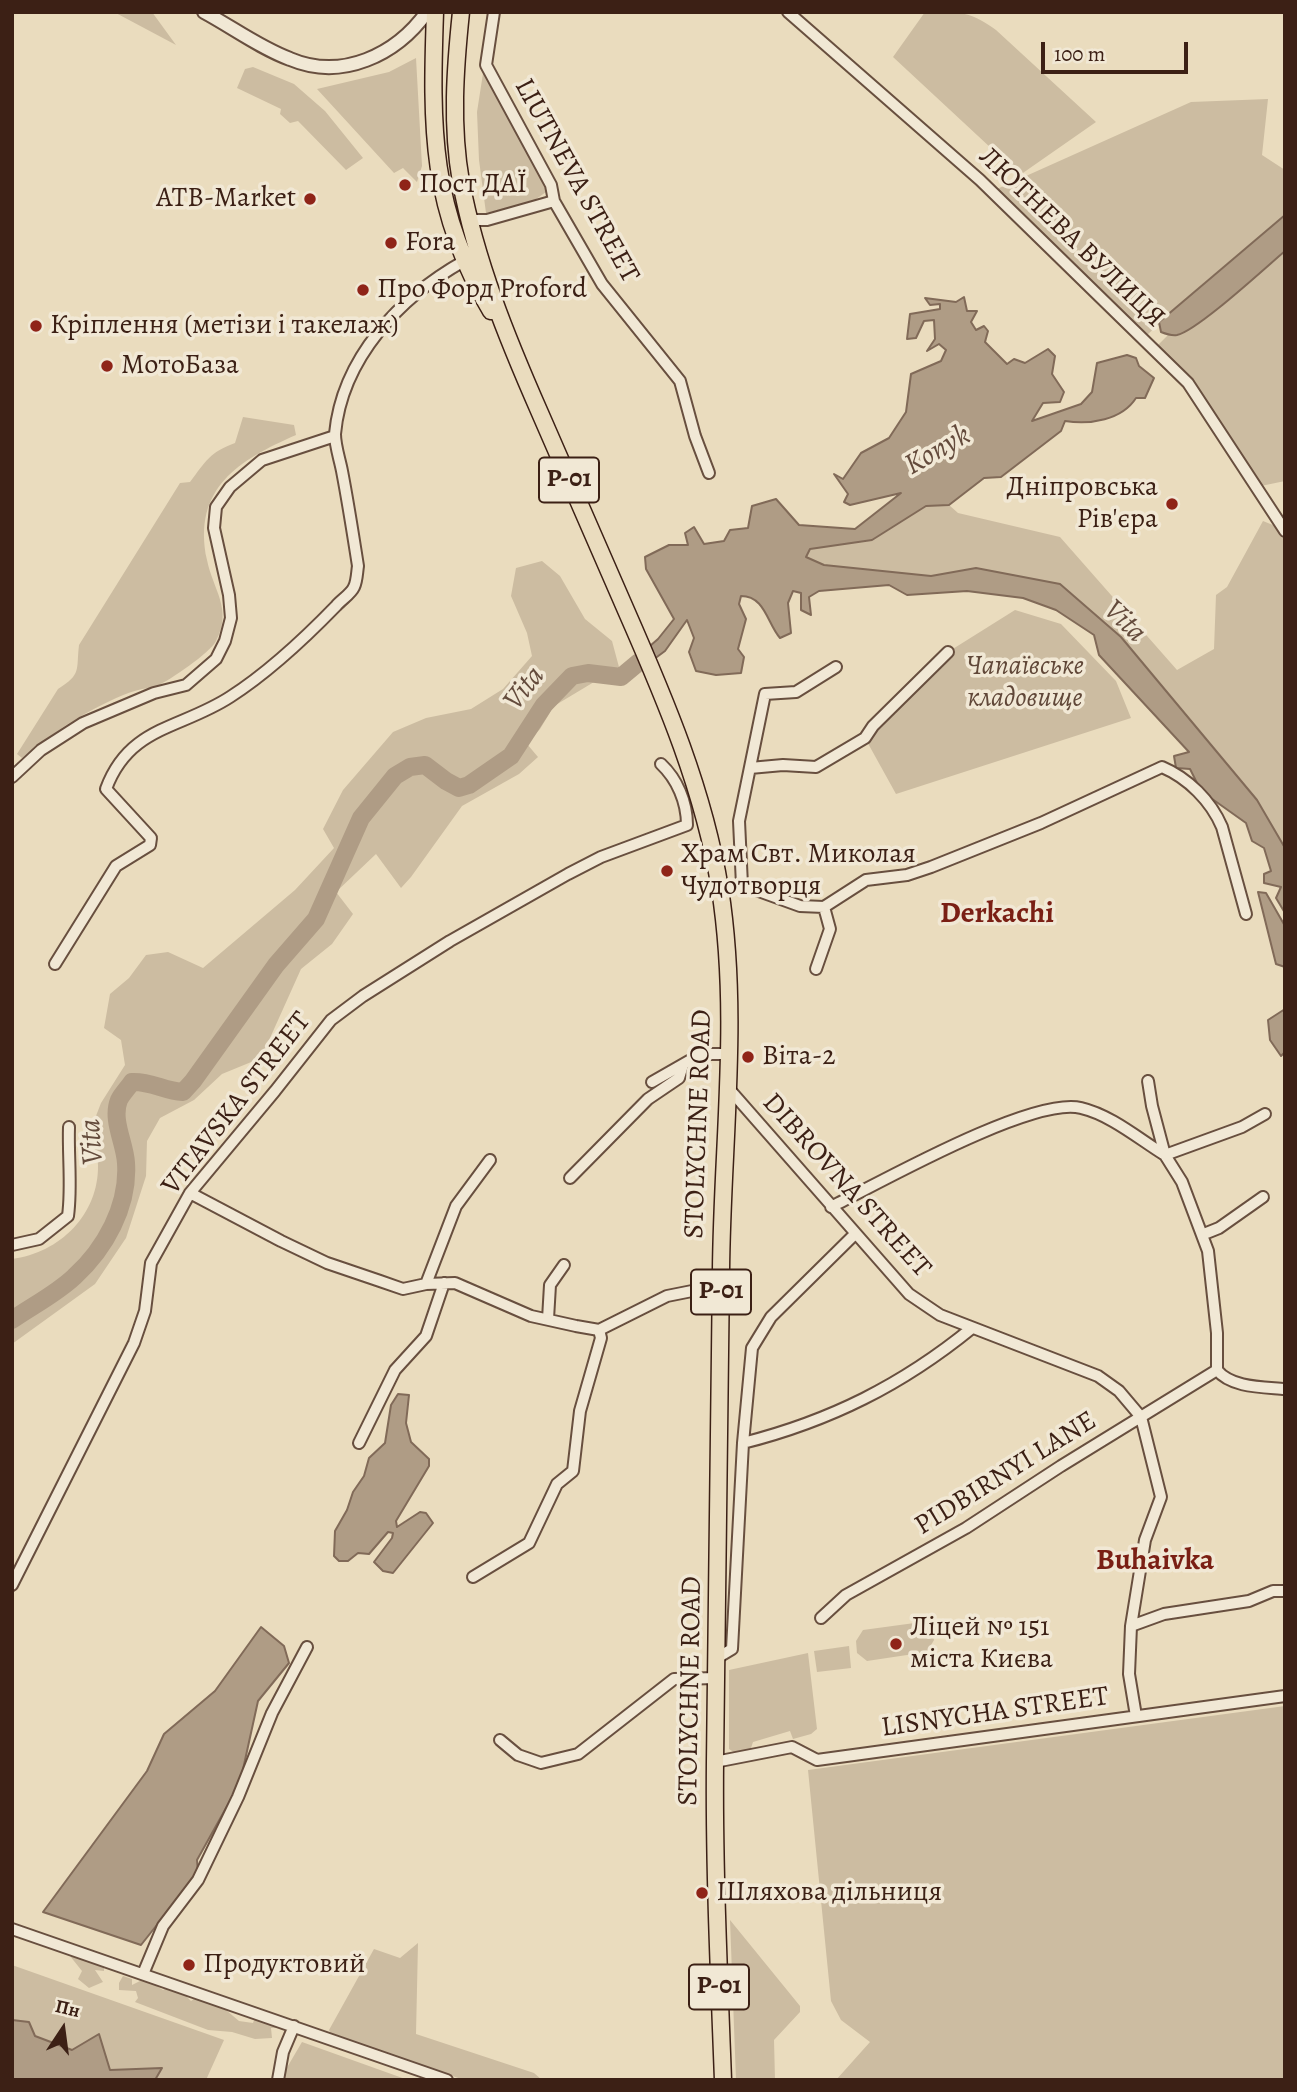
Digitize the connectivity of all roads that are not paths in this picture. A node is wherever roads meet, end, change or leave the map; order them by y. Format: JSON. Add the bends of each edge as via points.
{"nodes":[{"id":1,"x":204,"y":12,"type":"edge"},
{"id":2,"x":427,"y":12,"type":"edge"},
{"id":3,"x":435,"y":12,"type":"edge"},
{"id":4,"x":461,"y":12,"type":"edge"},
{"id":5,"x":494,"y":12,"type":"edge"},
{"id":6,"x":788,"y":12,"type":"edge"},
{"id":7,"x":554,"y":201,"type":"junction"},
{"id":8,"x":470,"y":220,"type":"junction"},
{"id":9,"x":464,"y":261,"type":"junction"},
{"id":10,"x":507,"y":337,"type":"junction"},
{"id":11,"x":335,"y":436,"type":"junction"},
{"id":12,"x":709,"y":473,"type":"dead end"},
{"id":13,"x":1285,"y":531,"type":"edge"},
{"id":14,"x":948,"y":652,"type":"dead end"},
{"id":15,"x":836,"y":667,"type":"dead end"},
{"id":16,"x":661,"y":764,"type":"dead end"},
{"id":17,"x":750,"y":768,"type":"junction"},
{"id":18,"x":12,"y":777,"type":"edge"},
{"id":19,"x":742,"y":886,"type":"junction"},
{"id":20,"x":720,"y":891,"type":"junction"},
{"id":21,"x":824,"y":906,"type":"junction"},
{"id":22,"x":1246,"y":914,"type":"dead end"},
{"id":23,"x":55,"y":964,"type":"dead end"},
{"id":24,"x":816,"y":970,"type":"dead end"},
{"id":25,"x":730,"y":1054,"type":"junction"},
{"id":26,"x":683,"y":1065,"type":"junction"},
{"id":27,"x":1149,"y":1081,"type":"dead end"},
{"id":28,"x":652,"y":1082,"type":"dead end"},
{"id":29,"x":730,"y":1090,"type":"junction"},
{"id":30,"x":1265,"y":1114,"type":"dead end"},
{"id":31,"x":69,"y":1127,"type":"dead end"},
{"id":32,"x":1165,"y":1155,"type":"junction"},
{"id":33,"x":490,"y":1160,"type":"dead end"},
{"id":34,"x":570,"y":1178,"type":"dead end"},
{"id":35,"x":190,"y":1193,"type":"junction"},
{"id":36,"x":1263,"y":1197,"type":"dead end"},
{"id":37,"x":831,"y":1207,"type":"junction"},
{"id":38,"x":855,"y":1234,"type":"junction"},
{"id":39,"x":1204,"y":1234,"type":"junction"},
{"id":40,"x":12,"y":1245,"type":"edge"},
{"id":41,"x":564,"y":1265,"type":"dead end"},
{"id":42,"x":426,"y":1283,"type":"junction"},
{"id":43,"x":444,"y":1283,"type":"junction"},
{"id":44,"x":722,"y":1292,"type":"junction"},
{"id":45,"x":548,"y":1320,"type":"junction"},
{"id":46,"x":971,"y":1328,"type":"junction"},
{"id":47,"x":599,"y":1330,"type":"junction"},
{"id":48,"x":1217,"y":1370,"type":"junction"},
{"id":49,"x":1285,"y":1389,"type":"edge"},
{"id":50,"x":1141,"y":1417,"type":"junction"},
{"id":51,"x":359,"y":1443,"type":"dead end"},
{"id":52,"x":743,"y":1443,"type":"junction"},
{"id":53,"x":473,"y":1577,"type":"dead end"},
{"id":54,"x":12,"y":1585,"type":"edge"},
{"id":55,"x":1285,"y":1591,"type":"edge"},
{"id":56,"x":821,"y":1618,"type":"dead end"},
{"id":57,"x":1131,"y":1626,"type":"junction"},
{"id":58,"x":307,"y":1647,"type":"dead end"},
{"id":59,"x":717,"y":1658,"type":"junction"},
{"id":60,"x":717,"y":1678,"type":"junction"},
{"id":61,"x":1285,"y":1696,"type":"edge"},
{"id":62,"x":1136,"y":1716,"type":"junction"},
{"id":63,"x":500,"y":1740,"type":"dead end"},
{"id":64,"x":715,"y":1762,"type":"junction"},
{"id":65,"x":15,"y":1929,"type":"edge"},
{"id":66,"x":143,"y":1974,"type":"junction"},
{"id":67,"x":295,"y":2026,"type":"junction"},
{"id":68,"x":278,"y":2080,"type":"edge"},
{"id":69,"x":447,"y":2080,"type":"edge"},
{"id":70,"x":723,"y":2080,"type":"edge"}],
"edges":[{"from":1,"to":2,"type":"street","via":[[290,60],[329,67],[348,66],[387,51]]},
{"from":3,"to":9,"type":"main road","name":"STOLYCHNE ROAD","via":[[437,160],[443,199]]},
{"from":4,"to":8,"type":"main road","name":"STOLYCHNE ROAD","via":[[454,119]]},
{"from":5,"to":7,"type":"street","name":"LIUTNEVA STREET","via":[[486,65],[551,185]]},
{"from":6,"to":13,"type":"street","name":"ЛЮТНЕВА ВУЛИЦЯ","via":[[980,180],[1188,383]]},
{"from":7,"to":8,"type":"street","via":[[487,220]]},
{"from":7,"to":12,"type":"street","name":"LIUTNEVA STREET","via":[[603,284],[680,381]]},
{"from":8,"to":10,"type":"main road","name":"STOLYCHNE ROAD"},
{"from":9,"to":10,"type":"main road","name":"STOLYCHNE ROAD"},
{"from":9,"to":11,"type":"street","via":[[430,282],[371,339],[358,359]]},
{"from":10,"to":20,"type":"main road","name":"STOLYCHNE ROAD","number":"Р-01","via":[[688,760]]},
{"from":11,"to":18,"type":"street","via":[[262,460],[230,487],[216,507],[214,528],[231,618],[216,659],[186,685],[83,723],[41,750]]},
{"from":11,"to":23,"type":"street","via":[[358,566],[354,586],[272,666],[229,698],[133,746],[113,771],[106,789],[151,838],[150,845],[116,866]]},
{"from":14,"to":17,"type":"street","via":[[865,738],[825,763]]},
{"from":15,"to":17,"type":"street","via":[[796,692],[765,694]]},
{"from":16,"to":35,"type":"street","name":"VITAVSKA STREET","via":[[673,775],[687,810],[687,825],[568,874],[363,996],[331,1020]]},
{"from":17,"to":19,"type":"street","via":[[740,821]]},
{"from":19,"to":20,"type":"street"},
{"from":19,"to":21,"type":"street","via":[[800,906]]},
{"from":20,"to":25,"type":"main road","name":"STOLYCHNE ROAD","number":"Р-01"},
{"from":21,"to":22,"type":"street","via":[[866,880],[932,867],[1162,766],[1177,773],[1216,813]]},
{"from":21,"to":24,"type":"street","via":[[830,929]]},
{"from":25,"to":26,"type":"street","via":[[701,1054]]},
{"from":25,"to":29,"type":"main road","name":"STOLYCHNE ROAD","number":"Р-01"},
{"from":26,"to":28,"type":"street"},
{"from":26,"to":34,"type":"street","via":[[680,1078],[648,1099]]},
{"from":27,"to":32,"type":"street"},
{"from":29,"to":37,"type":"street","name":"DIBROVNA STREET"},
{"from":29,"to":44,"type":"main road","name":"STOLYCHNE ROAD","number":"Р-01"},
{"from":30,"to":32,"type":"street"},
{"from":31,"to":40,"type":"street","via":[[68,1216],[39,1239]]},
{"from":32,"to":37,"type":"street","via":[[1096,1113],[1066,1107],[985,1131]]},
{"from":32,"to":39,"type":"street"},
{"from":33,"to":42,"type":"street","via":[[456,1206]]},
{"from":35,"to":42,"type":"street","via":[[327,1263],[403,1289]]},
{"from":35,"to":54,"type":"street","name":"VITAVSKA STREET","via":[[152,1263],[145,1311],[134,1343]]},
{"from":36,"to":39,"type":"street"},
{"from":37,"to":38,"type":"street","name":"DIBROVNA STREET"},
{"from":38,"to":46,"type":"street","name":"DIBROVNA STREET","via":[[909,1294],[940,1315]]},
{"from":38,"to":52,"type":"street","via":[[771,1317],[752,1348]]},
{"from":39,"to":48,"type":"street","via":[[1211,1269]]},
{"from":41,"to":45,"type":"street","via":[[550,1286]]},
{"from":42,"to":43,"type":"street"},
{"from":43,"to":45,"type":"street","via":[[455,1283]]},
{"from":43,"to":51,"type":"street","via":[[426,1336],[395,1370]]},
{"from":44,"to":47,"type":"street","via":[[667,1296]]},
{"from":44,"to":59,"type":"main road","name":"STOLYCHNE ROAD","number":"Р-01"},
{"from":45,"to":47,"type":"street"},
{"from":46,"to":50,"type":"street","name":"DIBROVNA STREET","via":[[1098,1377],[1119,1391]]},
{"from":46,"to":52,"type":"street","via":[[940,1353],[858,1403],[790,1431]]},
{"from":47,"to":53,"type":"street","via":[[601,1338],[580,1410],[573,1471],[557,1484],[529,1543]]},
{"from":48,"to":49,"type":"street","via":[[1226,1378],[1255,1387]]},
{"from":48,"to":50,"type":"street","name":"PIDBIRNYI LANE"},
{"from":50,"to":56,"type":"street","name":"PIDBIRNYI LANE","via":[[966,1528],[846,1595]]},
{"from":50,"to":57,"type":"street","name":"DIBROVNA STREET","via":[[1161,1497],[1145,1539]]},
{"from":52,"to":59,"type":"street","via":[[732,1649]]},
{"from":55,"to":57,"type":"street","via":[[1164,1614]]},
{"from":57,"to":62,"type":"street","name":"DIBROVNA STREET","via":[[1129,1674]]},
{"from":58,"to":66,"type":"street","via":[[272,1713],[239,1797],[198,1880],[163,1926]]},
{"from":59,"to":60,"type":"main road","name":"STOLYCHNE ROAD","number":"Р-01"},
{"from":60,"to":63,"type":"street","via":[[674,1679],[578,1754],[541,1763],[518,1755]]},
{"from":60,"to":64,"type":"main road","name":"STOLYCHNE ROAD","number":"Р-01"},
{"from":61,"to":62,"type":"street","name":"LISNYCHA STREET"},
{"from":62,"to":64,"type":"street","name":"LISNYCHA STREET","via":[[817,1760],[792,1747]]},
{"from":64,"to":70,"type":"main road","name":"STOLYCHNE ROAD","number":"Р-01"},
{"from":65,"to":66,"type":"street"},
{"from":66,"to":67,"type":"street"},
{"from":67,"to":68,"type":"street","via":[[283,2052]]},
{"from":67,"to":69,"type":"street"}]}
